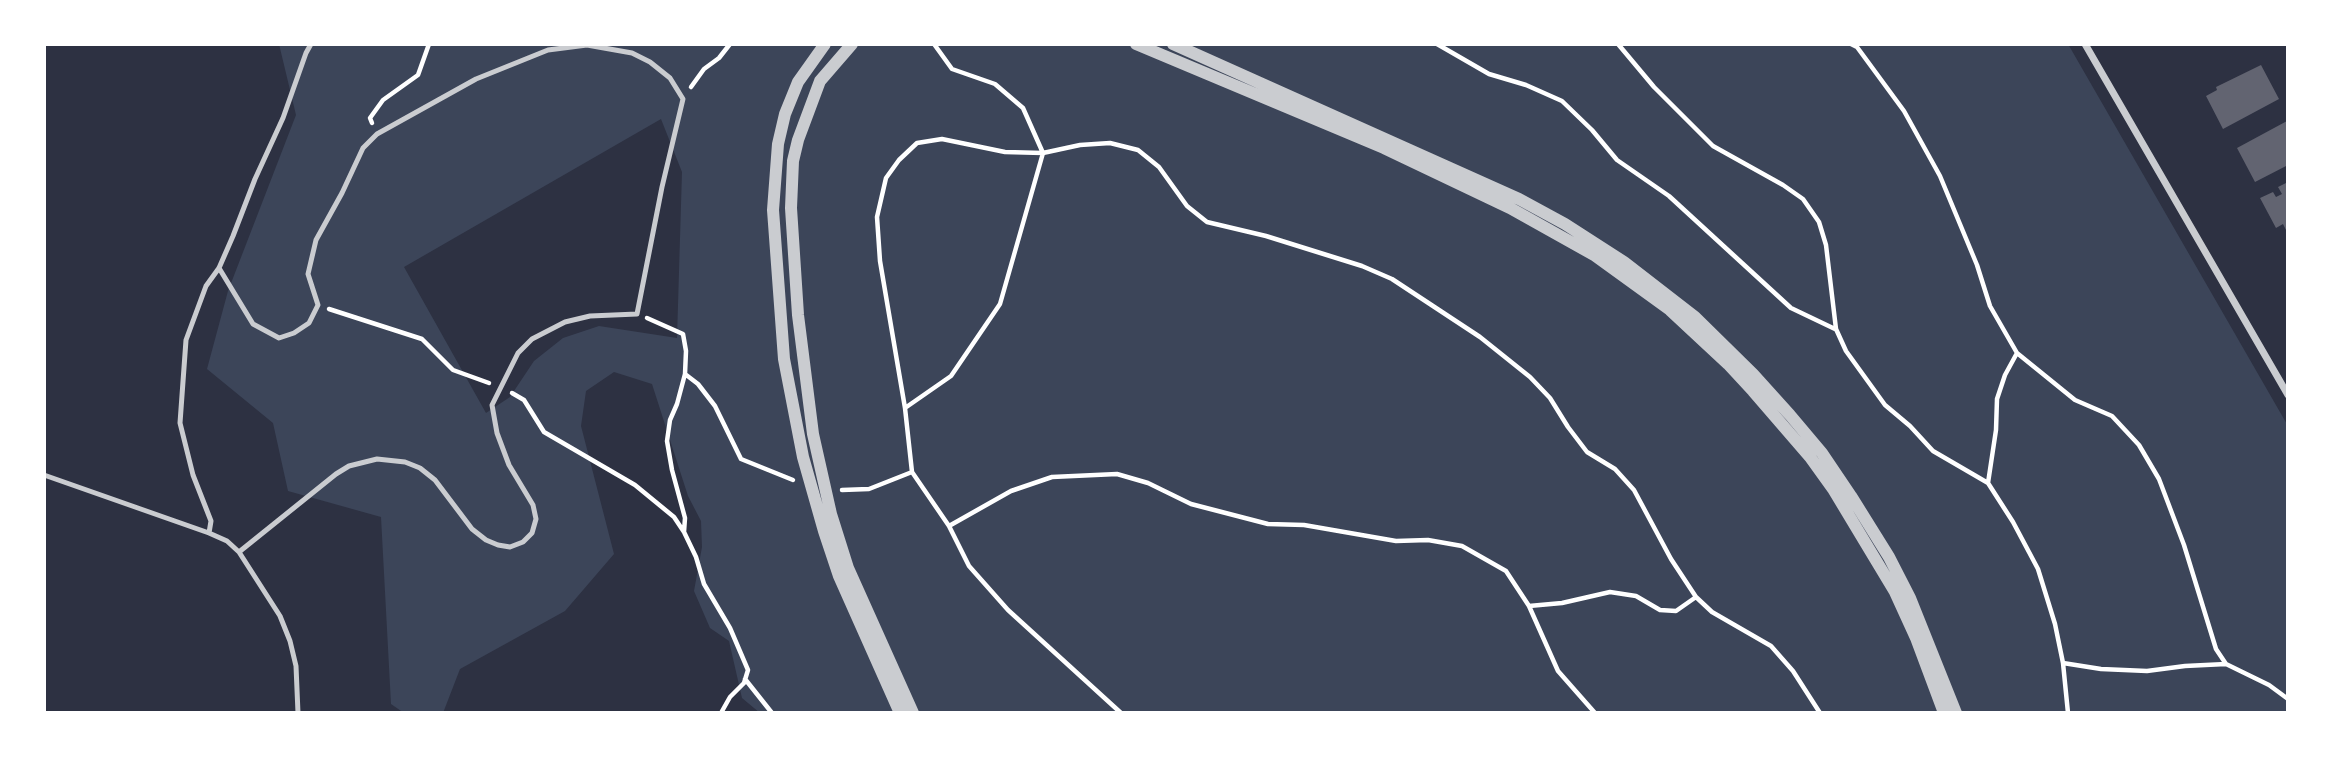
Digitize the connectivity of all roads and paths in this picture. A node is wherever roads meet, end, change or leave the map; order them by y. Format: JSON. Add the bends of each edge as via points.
{"nodes":[{"id":1,"x":311,"y":44,"type":"edge"},
{"id":2,"x":429,"y":44,"type":"edge"},
{"id":3,"x":730,"y":44,"type":"edge"},
{"id":4,"x":825,"y":44,"type":"edge"},
{"id":5,"x":852,"y":44,"type":"edge"},
{"id":6,"x":934,"y":44,"type":"edge"},
{"id":7,"x":1136,"y":44,"type":"edge"},
{"id":8,"x":1173,"y":44,"type":"edge"},
{"id":9,"x":1437,"y":44,"type":"edge"},
{"id":10,"x":1618,"y":44,"type":"edge"},
{"id":11,"x":1851,"y":44,"type":"edge"},
{"id":12,"x":2085,"y":44,"type":"edge"},
{"id":13,"x":1858,"y":46,"type":"edge"},
{"id":14,"x":683,"y":99,"type":"junction"},
{"id":15,"x":377,"y":134,"type":"junction"},
{"id":16,"x":1043,"y":153,"type":"junction"},
{"id":17,"x":219,"y":268,"type":"junction"},
{"id":18,"x":318,"y":305,"type":"junction"},
{"id":19,"x":637,"y":314,"type":"junction"},
{"id":20,"x":1836,"y":329,"type":"junction"},
{"id":21,"x":2017,"y":352,"type":"junction"},
{"id":22,"x":685,"y":374,"type":"junction"},
{"id":23,"x":500,"y":385,"type":"junction"},
{"id":24,"x":2288,"y":395,"type":"edge"},
{"id":25,"x":905,"y":408,"type":"junction"},
{"id":26,"x":912,"y":472,"type":"junction"},
{"id":27,"x":44,"y":475,"type":"edge"},
{"id":28,"x":783,"y":478,"type":"dead end"},
{"id":29,"x":1988,"y":483,"type":"junction"},
{"id":30,"x":850,"y":491,"type":"dead end"},
{"id":31,"x":949,"y":526,"type":"junction"},
{"id":32,"x":684,"y":532,"type":"junction"},
{"id":33,"x":209,"y":533,"type":"junction"},
{"id":34,"x":239,"y":552,"type":"junction"},
{"id":35,"x":1696,"y":597,"type":"junction"},
{"id":36,"x":1529,"y":606,"type":"junction"},
{"id":37,"x":2063,"y":663,"type":"junction"},
{"id":38,"x":2226,"y":664,"type":"junction"},
{"id":39,"x":745,"y":679,"type":"junction"},
{"id":40,"x":2288,"y":699,"type":"edge"},
{"id":41,"x":298,"y":713,"type":"edge"},
{"id":42,"x":721,"y":713,"type":"edge"},
{"id":43,"x":772,"y":713,"type":"edge"},
{"id":44,"x":900,"y":713,"type":"edge"},
{"id":45,"x":913,"y":713,"type":"edge"},
{"id":46,"x":1121,"y":713,"type":"edge"},
{"id":47,"x":1595,"y":713,"type":"edge"},
{"id":48,"x":1820,"y":713,"type":"edge"},
{"id":49,"x":1944,"y":713,"type":"edge"},
{"id":50,"x":1956,"y":713,"type":"edge"},
{"id":51,"x":2068,"y":713,"type":"edge"}],
"edges":[{"from":1,"to":17,"type":"lane"},
{"from":2,"to":15,"type":"path","via":[[418,75],[383,100],[370,118]]},
{"from":3,"to":14,"type":"path","via":[[704,69]]},
{"from":4,"to":44,"type":"street","via":[[798,82],[778,144],[773,210],[784,359],[803,457],[824,531]]},
{"from":5,"to":45,"type":"street","via":[[820,81],[793,161],[791,208],[798,315],[810,420],[824,488],[848,568]]},
{"from":6,"to":16,"type":"path","via":[[952,69],[995,84],[1023,108]]},
{"from":7,"to":49,"type":"street","via":[[1384,148],[1519,213],[1594,255],[1670,310],[1753,391],[1833,489],[1895,592]]},
{"from":8,"to":50,"type":"street","via":[[1519,199],[1624,262],[1695,317],[1790,415],[1852,496],[1910,598]]},
{"from":9,"to":20,"type":"path","via":[[1489,74],[1562,101],[1617,160],[1669,196],[1791,308]]},
{"from":10,"to":20,"type":"path","via":[[1713,146],[1803,199],[1819,222],[1826,244]]},
{"from":11,"to":13,"type":"path"},
{"from":12,"to":24,"type":"street"},
{"from":13,"to":21,"type":"path","via":[[1904,111],[1940,176],[1990,306]]},
{"from":14,"to":15,"type":"lane","via":[[670,78],[650,62],[632,53],[587,44],[548,50],[476,79]]},
{"from":14,"to":19,"type":"lane"},
{"from":15,"to":18,"type":"lane","via":[[363,148],[316,240],[308,274]]},
{"from":16,"to":25,"type":"path","via":[[1000,304],[951,376]]},
{"from":16,"to":25,"type":"path","via":[[1005,152],[942,139],[917,143],[886,178],[877,217],[880,261]]},
{"from":16,"to":35,"type":"path","via":[[1110,143],[1138,150],[1207,222],[1362,266],[1452,317],[1530,377],[1587,452],[1615,469],[1634,489]]},
{"from":17,"to":18,"type":"lane","via":[[253,324],[279,338],[309,323]]},
{"from":17,"to":33,"type":"lane","via":[[206,286],[186,340],[180,399],[185,448],[211,521]]},
{"from":18,"to":23,"type":"path","via":[[422,339],[453,370]]},
{"from":19,"to":22,"type":"path","via":[[683,334]]},
{"from":19,"to":23,"type":"lane","via":[[590,316],[550,329],[518,353]]},
{"from":20,"to":29,"type":"path","via":[[1846,351],[1885,405],[1933,451]]},
{"from":21,"to":29,"type":"path","via":[[1997,399]]},
{"from":21,"to":38,"type":"path","via":[[2075,400],[2112,416],[2139,445],[2159,479]]},
{"from":22,"to":28,"type":"path","via":[[715,405],[741,459]]},
{"from":22,"to":32,"type":"path","via":[[667,441],[685,518]]},
{"from":23,"to":32,"type":"path","via":[[524,400],[544,432],[635,485]]},
{"from":23,"to":34,"type":"lane","via":[[492,405],[497,433],[536,519],[532,533],[523,541],[510,547],[486,540],[420,468],[377,459],[336,474]]},
{"from":25,"to":26,"type":"path"},
{"from":26,"to":30,"type":"path","via":[[869,489]]},
{"from":26,"to":31,"type":"path"},
{"from":27,"to":33,"type":"lane"},
{"from":29,"to":37,"type":"path","via":[[2038,569]]},
{"from":31,"to":36,"type":"path","via":[[1011,491],[1052,477],[1117,474],[1191,504],[1268,524],[1462,546],[1506,570]]},
{"from":31,"to":46,"type":"path","via":[[969,566],[1008,610]]},
{"from":32,"to":39,"type":"path","via":[[704,584],[744,656]]},
{"from":33,"to":34,"type":"lane"},
{"from":34,"to":41,"type":"lane","via":[[280,616],[290,641]]},
{"from":35,"to":36,"type":"path","via":[[1676,611],[1660,610],[1636,596],[1609,592]]},
{"from":35,"to":48,"type":"path","via":[[1771,646]]},
{"from":36,"to":47,"type":"path","via":[[1558,671]]},
{"from":37,"to":38,"type":"path","via":[[2147,671]]},
{"from":37,"to":51,"type":"path"},
{"from":38,"to":40,"type":"path"},
{"from":39,"to":42,"type":"path"},
{"from":39,"to":43,"type":"path"}]}
